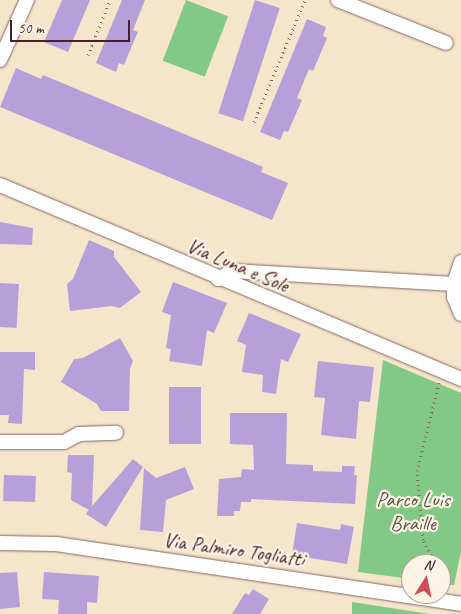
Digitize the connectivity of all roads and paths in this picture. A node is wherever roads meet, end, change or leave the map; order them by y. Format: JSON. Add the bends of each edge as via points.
{"nodes":[{"id":1,"x":27,"y":0,"type":"edge"},
{"id":2,"x":110,"y":0,"type":"edge"},
{"id":3,"x":305,"y":0,"type":"edge"},
{"id":4,"x":338,"y":0,"type":"edge"},
{"id":5,"x":446,"y":43,"type":"dead end"},
{"id":6,"x":88,"y":55,"type":"dead end"},
{"id":7,"x":0,"y":60,"type":"edge"},
{"id":8,"x":254,"y":122,"type":"dead end"},
{"id":9,"x":0,"y":185,"type":"edge"},
{"id":10,"x":461,"y":262,"type":"edge"},
{"id":11,"x":218,"y":279,"type":"junction"},
{"id":12,"x":454,"y":284,"type":"junction"},
{"id":13,"x":461,"y":314,"type":"edge"},
{"id":14,"x":431,"y":377,"type":"dead end"},
{"id":15,"x":461,"y":379,"type":"edge"},
{"id":16,"x":116,"y":433,"type":"dead end"},
{"id":17,"x":0,"y":442,"type":"edge"},
{"id":18,"x":0,"y":543,"type":"edge"},
{"id":19,"x":431,"y":554,"type":"edge"},
{"id":20,"x":461,"y":604,"type":"edge"}],
"edges":[{"from":1,"to":7,"type":"street"},
{"from":2,"to":6,"type":"path"},
{"from":3,"to":8,"type":"path"},
{"from":4,"to":5,"type":"street"},
{"from":9,"to":11,"type":"street","name":"Via Luna e Sole"},
{"from":10,"to":12,"type":"street"},
{"from":11,"to":12,"type":"street","via":[[233,271]]},
{"from":11,"to":15,"type":"street","name":"Via Luna e Sole"},
{"from":12,"to":13,"type":"street","via":[[454,297]]},
{"from":14,"to":19,"type":"path","via":[[440,381],[418,471],[423,540]]},
{"from":16,"to":17,"type":"street","via":[[79,434],[64,442]]},
{"from":18,"to":20,"type":"street","name":"Via Palmiro Togliatti","via":[[56,544]]}]}
